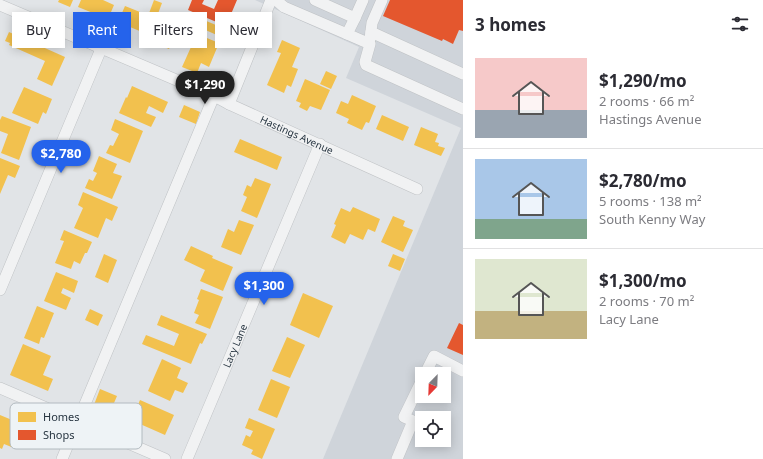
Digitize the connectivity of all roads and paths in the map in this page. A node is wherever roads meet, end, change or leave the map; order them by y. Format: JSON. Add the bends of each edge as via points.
{"nodes":[{"id":1,"x":271,"y":0,"type":"edge"},
{"id":2,"x":276,"y":0,"type":"edge"},
{"id":3,"x":315,"y":0,"type":"edge"},
{"id":4,"x":363,"y":0,"type":"edge"},
{"id":5,"x":382,"y":0,"type":"edge"},
{"id":6,"x":0,"y":5,"type":"edge"},
{"id":7,"x":355,"y":18,"type":"junction"},
{"id":8,"x":371,"y":32,"type":"junction"},
{"id":9,"x":348,"y":34,"type":"junction"},
{"id":10,"x":370,"y":44,"type":"junction"},
{"id":11,"x":101,"y":49,"type":"junction"},
{"id":12,"x":463,"y":74,"type":"edge"},
{"id":13,"x":214,"y":96,"type":"junction"},
{"id":14,"x":229,"y":104,"type":"junction"},
{"id":15,"x":463,"y":110,"type":"edge"},
{"id":16,"x":320,"y":144,"type":"junction"},
{"id":17,"x":417,"y":189,"type":"dead end"},
{"id":18,"x":0,"y":290,"type":"edge"},
{"id":19,"x":428,"y":367,"type":"edge"},
{"id":20,"x":463,"y":371,"type":"edge"},
{"id":21,"x":0,"y":388,"type":"edge"},
{"id":22,"x":415,"y":394,"type":"edge"},
{"id":23,"x":35,"y":403,"type":"edge"},
{"id":24,"x":86,"y":403,"type":"edge"},
{"id":25,"x":66,"y":449,"type":"edge"},
{"id":26,"x":142,"y":449,"type":"edge"},
{"id":27,"x":62,"y":459,"type":"edge"},
{"id":28,"x":166,"y":459,"type":"edge"},
{"id":29,"x":187,"y":459,"type":"edge"},
{"id":30,"x":397,"y":459,"type":"edge"}],
"edges":[{"from":1,"to":14,"type":"street"},
{"from":2,"to":9,"type":"street","via":[[284,7]]},
{"from":3,"to":7,"type":"street"},
{"from":4,"to":7,"type":"street"},
{"from":5,"to":8,"type":"street"},
{"from":6,"to":11,"type":"street","name":"Hastings Avenue"},
{"from":7,"to":9,"type":"street"},
{"from":8,"to":10,"type":"street"},
{"from":8,"to":12,"type":"street"},
{"from":9,"to":10,"type":"street"},
{"from":10,"to":15,"type":"street","via":[[366,65]]},
{"from":11,"to":13,"type":"street","name":"Hastings Avenue"},
{"from":11,"to":18,"type":"street"},
{"from":13,"to":14,"type":"street","name":"Hastings Avenue"},
{"from":13,"to":24,"type":"street"},
{"from":14,"to":16,"type":"street","name":"Hastings Avenue"},
{"from":16,"to":17,"type":"street","name":"Hastings Avenue"},
{"from":16,"to":29,"type":"street","name":"Lacy Lane"},
{"from":19,"to":20,"type":"street","via":[[434,356]]},
{"from":21,"to":23,"type":"street"},
{"from":22,"to":30,"type":"street","via":[[404,417],[413,421]]},
{"from":25,"to":27,"type":"street"},
{"from":26,"to":28,"type":"street"}]}
